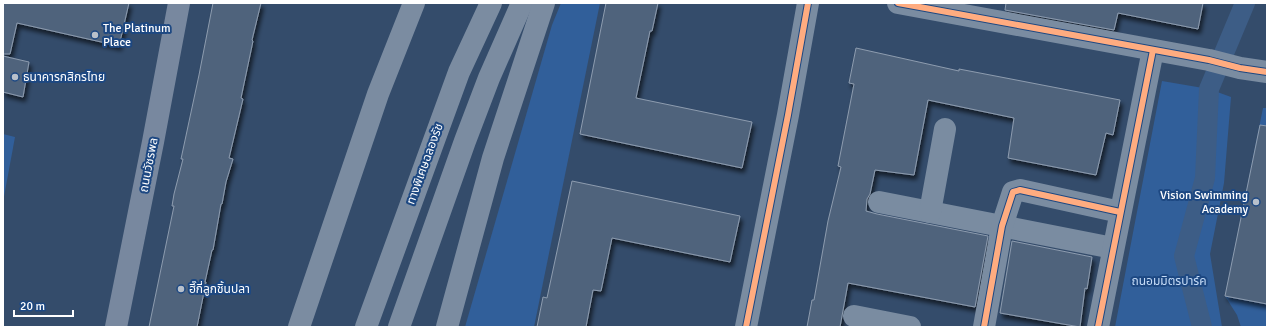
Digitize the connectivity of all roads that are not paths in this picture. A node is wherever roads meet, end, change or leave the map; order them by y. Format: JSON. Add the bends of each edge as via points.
{"nodes":[{"id":1,"x":179,"y":3,"type":"edge"},
{"id":2,"x":414,"y":3,"type":"edge"},
{"id":3,"x":491,"y":3,"type":"edge"},
{"id":4,"x":522,"y":3,"type":"edge"},
{"id":5,"x":544,"y":3,"type":"edge"},
{"id":6,"x":808,"y":3,"type":"edge"},
{"id":7,"x":898,"y":3,"type":"edge"},
{"id":8,"x":1153,"y":50,"type":"junction"},
{"id":9,"x":1267,"y":72,"type":"edge"},
{"id":10,"x":944,"y":129,"type":"dead end"},
{"id":11,"x":879,"y":202,"type":"dead end"},
{"id":12,"x":930,"y":212,"type":"junction"},
{"id":13,"x":1120,"y":212,"type":"junction"},
{"id":14,"x":1002,"y":226,"type":"junction"},
{"id":15,"x":1113,"y":248,"type":"junction"},
{"id":16,"x":854,"y":316,"type":"dead end"},
{"id":17,"x":116,"y":327,"type":"edge"},
{"id":18,"x":300,"y":327,"type":"edge"},
{"id":19,"x":366,"y":327,"type":"edge"},
{"id":20,"x":399,"y":327,"type":"edge"},
{"id":21,"x":446,"y":327,"type":"edge"},
{"id":22,"x":746,"y":327,"type":"edge"},
{"id":23,"x":910,"y":327,"type":"edge"},
{"id":24,"x":984,"y":327,"type":"edge"},
{"id":25,"x":1098,"y":327,"type":"edge"}],
"edges":[{"from":1,"to":17,"type":"main road","name":"ถนนวัชรพล"},
{"from":2,"to":18,"type":"highway","via":[[378,94]]},
{"from":3,"to":19,"type":"highway","name":"ทางพิเศษฉลองรัช","via":[[459,72]]},
{"from":4,"to":20,"type":"highway","via":[[465,141]]},
{"from":5,"to":21,"type":"highway","via":[[493,158]]},
{"from":6,"to":22,"type":"street"},
{"from":7,"to":8,"type":"street"},
{"from":8,"to":9,"type":"street"},
{"from":8,"to":13,"type":"street"},
{"from":10,"to":12,"type":"street"},
{"from":11,"to":12,"type":"street"},
{"from":12,"to":14,"type":"street"},
{"from":13,"to":14,"type":"street","via":[[1020,190],[1014,192]]},
{"from":13,"to":15,"type":"street"},
{"from":14,"to":15,"type":"street"},
{"from":14,"to":24,"type":"street"},
{"from":15,"to":25,"type":"street"},
{"from":16,"to":23,"type":"street"}]}
